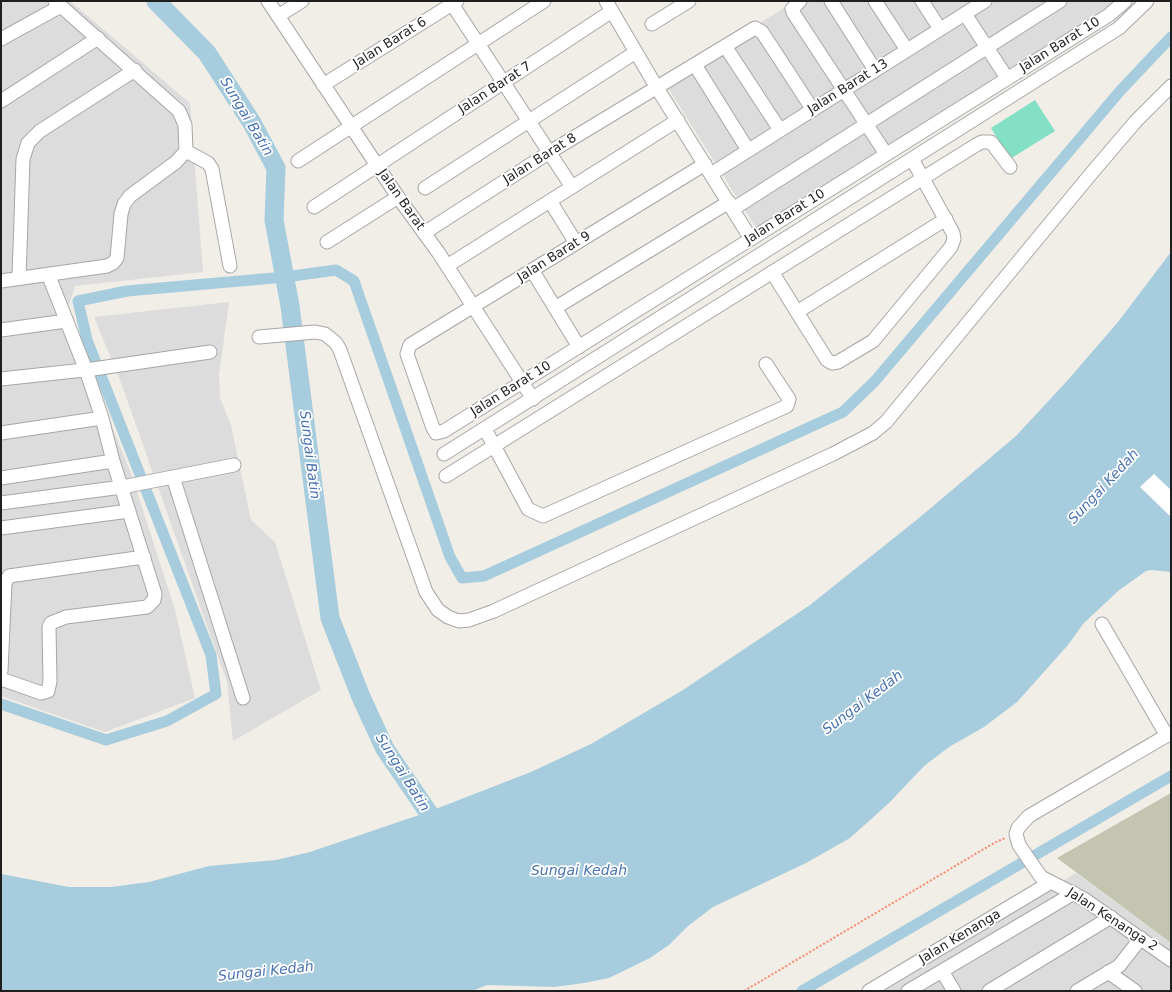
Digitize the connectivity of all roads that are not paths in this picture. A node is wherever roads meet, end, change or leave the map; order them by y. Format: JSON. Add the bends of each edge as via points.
{"nodes":[{"id":1,"x":268,"y":1,"type":"edge"},
{"id":2,"x":302,"y":1,"type":"edge"},
{"id":3,"x":544,"y":1,"type":"edge"},
{"id":4,"x":690,"y":1,"type":"edge"},
{"id":5,"x":831,"y":1,"type":"edge"},
{"id":6,"x":876,"y":1,"type":"edge"},
{"id":7,"x":922,"y":1,"type":"edge"},
{"id":8,"x":985,"y":1,"type":"edge"},
{"id":9,"x":1060,"y":1,"type":"edge"},
{"id":10,"x":1125,"y":1,"type":"edge"},
{"id":11,"x":1147,"y":1,"type":"edge"},
{"id":12,"x":454,"y":2,"type":"edge"},
{"id":13,"x":58,"y":3,"type":"edge"},
{"id":14,"x":796,"y":5,"type":"edge"},
{"id":15,"x":609,"y":6,"type":"edge"},
{"id":16,"x":967,"y":8,"type":"edge"},
{"id":17,"x":278,"y":16,"type":"junction"},
{"id":18,"x":652,"y":24,"type":"dead end"},
{"id":19,"x":940,"y":29,"type":"junction"},
{"id":20,"x":98,"y":38,"type":"junction"},
{"id":21,"x":1,"y":40,"type":"edge"},
{"id":22,"x":478,"y":44,"type":"junction"},
{"id":23,"x":725,"y":46,"type":"junction"},
{"id":24,"x":987,"y":48,"type":"junction"},
{"id":25,"x":906,"y":50,"type":"junction"},
{"id":26,"x":636,"y":52,"type":"junction"},
{"id":27,"x":696,"y":65,"type":"junction"},
{"id":28,"x":135,"y":70,"type":"junction"},
{"id":29,"x":875,"y":70,"type":"junction"},
{"id":30,"x":1007,"y":78,"type":"junction"},
{"id":31,"x":504,"y":82,"type":"junction"},
{"id":32,"x":324,"y":85,"type":"junction"},
{"id":33,"x":1171,"y":86,"type":"edge"},
{"id":34,"x":657,"y":88,"type":"junction"},
{"id":35,"x":845,"y":90,"type":"junction"},
{"id":36,"x":1,"y":101,"type":"edge"},
{"id":37,"x":812,"y":110,"type":"junction"},
{"id":38,"x":678,"y":120,"type":"junction"},
{"id":39,"x":529,"y":121,"type":"junction"},
{"id":40,"x":867,"y":125,"type":"junction"},
{"id":41,"x":351,"y":126,"type":"junction"},
{"id":42,"x":780,"y":130,"type":"junction"},
{"id":43,"x":186,"y":150,"type":"junction"},
{"id":44,"x":748,"y":150,"type":"junction"},
{"id":45,"x":550,"y":152,"type":"junction"},
{"id":46,"x":886,"y":154,"type":"junction"},
{"id":47,"x":912,"y":159,"type":"junction"},
{"id":48,"x":298,"y":161,"type":"dead end"},
{"id":49,"x":377,"y":166,"type":"junction"},
{"id":50,"x":1010,"y":167,"type":"dead end"},
{"id":51,"x":708,"y":169,"type":"junction"},
{"id":52,"x":923,"y":178,"type":"junction"},
{"id":53,"x":572,"y":187,"type":"junction"},
{"id":54,"x":425,"y":188,"type":"dead end"},
{"id":55,"x":398,"y":197,"type":"junction"},
{"id":56,"x":550,"y":201,"type":"junction"},
{"id":57,"x":731,"y":206,"type":"junction"},
{"id":58,"x":314,"y":207,"type":"dead end"},
{"id":59,"x":946,"y":219,"type":"junction"},
{"id":60,"x":424,"y":233,"type":"junction"},
{"id":61,"x":751,"y":239,"type":"junction"},
{"id":62,"x":327,"y":242,"type":"dead end"},
{"id":63,"x":576,"y":243,"type":"junction"},
{"id":64,"x":230,"y":266,"type":"dead end"},
{"id":65,"x":447,"y":266,"type":"junction"},
{"id":66,"x":532,"y":270,"type":"junction"},
{"id":67,"x":772,"y":272,"type":"junction"},
{"id":68,"x":48,"y":274,"type":"junction"},
{"id":69,"x":19,"y":278,"type":"junction"},
{"id":70,"x":1,"y":281,"type":"edge"},
{"id":71,"x":473,"y":306,"type":"junction"},
{"id":72,"x":555,"y":308,"type":"junction"},
{"id":73,"x":797,"y":312,"type":"junction"},
{"id":74,"x":66,"y":321,"type":"junction"},
{"id":75,"x":1,"y":330,"type":"edge"},
{"id":76,"x":259,"y":337,"type":"dead end"},
{"id":77,"x":579,"y":346,"type":"junction"},
{"id":78,"x":210,"y":352,"type":"dead end"},
{"id":79,"x":766,"y":364,"type":"dead end"},
{"id":80,"x":89,"y":370,"type":"junction"},
{"id":81,"x":1,"y":380,"type":"edge"},
{"id":82,"x":522,"y":382,"type":"junction"},
{"id":83,"x":533,"y":399,"type":"junction"},
{"id":84,"x":102,"y":418,"type":"junction"},
{"id":85,"x":485,"y":429,"type":"junction"},
{"id":86,"x":444,"y":431,"type":"joint"},
{"id":87,"x":1,"y":433,"type":"edge"},
{"id":88,"x":495,"y":445,"type":"junction"},
{"id":89,"x":444,"y":454,"type":"dead end"},
{"id":90,"x":113,"y":461,"type":"junction"},
{"id":91,"x":234,"y":465,"type":"dead end"},
{"id":92,"x":446,"y":476,"type":"dead end"},
{"id":93,"x":173,"y":477,"type":"junction"},
{"id":94,"x":1,"y":478,"type":"edge"},
{"id":95,"x":127,"y":486,"type":"junction"},
{"id":96,"x":1,"y":503,"type":"edge"},
{"id":97,"x":129,"y":511,"type":"junction"},
{"id":98,"x":1,"y":528,"type":"edge"},
{"id":99,"x":144,"y":557,"type":"junction"},
{"id":100,"x":1102,"y":624,"type":"dead end"},
{"id":101,"x":1,"y":671,"type":"edge"},
{"id":102,"x":1,"y":680,"type":"edge"},
{"id":103,"x":243,"y":698,"type":"dead end"},
{"id":104,"x":1169,"y":734,"type":"edge"},
{"id":105,"x":1052,"y":882,"type":"junction"},
{"id":106,"x":1074,"y":893,"type":"junction"},
{"id":107,"x":1111,"y":917,"type":"junction"},
{"id":108,"x":1141,"y":938,"type":"junction"},
{"id":109,"x":1171,"y":960,"type":"edge"},
{"id":110,"x":942,"y":971,"type":"junction"},
{"id":111,"x":1108,"y":972,"type":"junction"},
{"id":112,"x":869,"y":991,"type":"edge"},
{"id":113,"x":908,"y":991,"type":"edge"},
{"id":114,"x":954,"y":991,"type":"edge"},
{"id":115,"x":989,"y":991,"type":"edge"},
{"id":116,"x":1077,"y":991,"type":"edge"},
{"id":117,"x":1135,"y":991,"type":"edge"}],
"edges":[{"from":1,"to":17,"type":"street","name":"Jalan Barat"},
{"from":2,"to":17,"type":"street"},
{"from":3,"to":22,"type":"street"},
{"from":4,"to":18,"type":"street"},
{"from":5,"to":29,"type":"street"},
{"from":6,"to":25,"type":"street"},
{"from":7,"to":19,"type":"street"},
{"from":8,"to":16,"type":"street","name":"Jalan Barat 13"},
{"from":9,"to":24,"type":"street"},
{"from":10,"to":30,"type":"street","name":"Jalan Barat 10","via":[[1108,15]]},
{"from":11,"to":47,"type":"street","via":[[1119,28]]},
{"from":12,"to":22,"type":"street"},
{"from":12,"to":32,"type":"street","name":"Jalan Barat 6"},
{"from":13,"to":20,"type":"street"},
{"from":13,"to":21,"type":"street"},
{"from":14,"to":35,"type":"street"},
{"from":15,"to":26,"type":"street"},
{"from":15,"to":31,"type":"street","name":"Jalan Barat 7"},
{"from":16,"to":19,"type":"street","name":"Jalan Barat 13"},
{"from":16,"to":24,"type":"street"},
{"from":17,"to":32,"type":"street","name":"Jalan Barat"},
{"from":19,"to":25,"type":"street","name":"Jalan Barat 13"},
{"from":20,"to":28,"type":"street"},
{"from":20,"to":36,"type":"street"},
{"from":22,"to":31,"type":"street"},
{"from":22,"to":41,"type":"street"},
{"from":23,"to":27,"type":"street","name":"Jalan Barat 8"},
{"from":23,"to":37,"type":"street","name":"Jalan Barat 8","via":[[759,28]]},
{"from":23,"to":42,"type":"street"},
{"from":24,"to":30,"type":"street"},
{"from":24,"to":40,"type":"street"},
{"from":25,"to":29,"type":"street","name":"Jalan Barat 13"},
{"from":26,"to":34,"type":"street"},
{"from":26,"to":39,"type":"street"},
{"from":27,"to":34,"type":"street","name":"Jalan Barat 8"},
{"from":27,"to":44,"type":"street"},
{"from":28,"to":43,"type":"street","via":[[179,111],[185,125]]},
{"from":28,"to":69,"type":"street","via":[[40,131],[28,143],[23,159]]},
{"from":29,"to":35,"type":"street","name":"Jalan Barat 13"},
{"from":30,"to":46,"type":"street","name":"Jalan Barat 10"},
{"from":31,"to":39,"type":"street"},
{"from":31,"to":49,"type":"street","name":"Jalan Barat 7"},
{"from":32,"to":41,"type":"street","name":"Jalan Barat"},
{"from":33,"to":76,"type":"street","via":[[1136,121],[886,422],[873,433],[855,444],[494,611],[469,620],[459,621],[448,617],[438,610],[426,592],[340,350],[331,338],[324,334],[301,332]]},
{"from":34,"to":38,"type":"street"},
{"from":34,"to":45,"type":"street","name":"Jalan Barat 8"},
{"from":35,"to":37,"type":"street","name":"Jalan Barat 13"},
{"from":35,"to":40,"type":"street"},
{"from":37,"to":42,"type":"street","name":"Jalan Barat 13"},
{"from":38,"to":51,"type":"street"},
{"from":38,"to":53,"type":"street"},
{"from":39,"to":45,"type":"street"},
{"from":39,"to":54,"type":"street"},
{"from":40,"to":46,"type":"street"},
{"from":40,"to":57,"type":"street"},
{"from":41,"to":48,"type":"street"},
{"from":41,"to":49,"type":"street","name":"Jalan Barat"},
{"from":42,"to":44,"type":"street","name":"Jalan Barat 13"},
{"from":43,"to":64,"type":"street","via":[[208,163],[212,169]]},
{"from":43,"to":68,"type":"street","via":[[176,162],[130,196],[124,204],[120,214],[117,258],[113,263]]},
{"from":44,"to":51,"type":"street","name":"Jalan Barat 13"},
{"from":45,"to":53,"type":"street"},
{"from":45,"to":60,"type":"street","name":"Jalan Barat 8"},
{"from":46,"to":61,"type":"street","name":"Jalan Barat 10"},
{"from":47,"to":52,"type":"street"},
{"from":47,"to":83,"type":"street"},
{"from":49,"to":55,"type":"street","name":"Jalan Barat"},
{"from":49,"to":58,"type":"street","name":"Jalan Barat 7"},
{"from":50,"to":52,"type":"street","via":[[995,145],[987,141],[976,145]]},
{"from":51,"to":57,"type":"street"},
{"from":51,"to":63,"type":"street","name":"Jalan Barat 9"},
{"from":52,"to":59,"type":"street"},
{"from":52,"to":67,"type":"street"},
{"from":53,"to":56,"type":"street"},
{"from":55,"to":60,"type":"street","name":"Jalan Barat"},
{"from":55,"to":62,"type":"street"},
{"from":56,"to":63,"type":"street"},
{"from":56,"to":65,"type":"street"},
{"from":57,"to":61,"type":"street"},
{"from":57,"to":72,"type":"street"},
{"from":59,"to":73,"type":"street"},
{"from":59,"to":73,"type":"street","via":[[954,239],[951,247],[880,335],[866,346],[832,363]]},
{"from":60,"to":65,"type":"street","name":"Jalan Barat"},
{"from":61,"to":77,"type":"street","name":"Jalan Barat 10"},
{"from":63,"to":66,"type":"street","name":"Jalan Barat 9"},
{"from":65,"to":71,"type":"street","name":"Jalan Barat"},
{"from":66,"to":71,"type":"street","name":"Jalan Barat 9"},
{"from":66,"to":72,"type":"street"},
{"from":67,"to":73,"type":"street"},
{"from":67,"to":88,"type":"street"},
{"from":68,"to":69,"type":"street"},
{"from":68,"to":74,"type":"street"},
{"from":69,"to":70,"type":"street"},
{"from":71,"to":82,"type":"street","name":"Jalan Barat"},
{"from":71,"to":86,"type":"street","name":"Jalan Barat 9","via":[[410,345],[407,354],[432,428],[436,433]]},
{"from":72,"to":77,"type":"street"},
{"from":74,"to":75,"type":"street"},
{"from":74,"to":80,"type":"street"},
{"from":77,"to":82,"type":"street","name":"Jalan Barat 10"},
{"from":78,"to":80,"type":"street"},
{"from":79,"to":88,"type":"street","via":[[789,399],[787,406],[543,516],[528,509]]},
{"from":80,"to":81,"type":"street"},
{"from":80,"to":84,"type":"street"},
{"from":82,"to":83,"type":"street","name":"Jalan Barat"},
{"from":82,"to":86,"type":"street","name":"Jalan Barat 10"},
{"from":83,"to":85,"type":"street"},
{"from":84,"to":87,"type":"street"},
{"from":84,"to":90,"type":"street"},
{"from":85,"to":88,"type":"street"},
{"from":85,"to":89,"type":"street"},
{"from":88,"to":92,"type":"street"},
{"from":90,"to":94,"type":"street"},
{"from":90,"to":95,"type":"street"},
{"from":91,"to":93,"type":"street"},
{"from":93,"to":95,"type":"street"},
{"from":93,"to":103,"type":"street"},
{"from":95,"to":96,"type":"street"},
{"from":95,"to":97,"type":"street"},
{"from":97,"to":98,"type":"street"},
{"from":97,"to":99,"type":"street"},
{"from":99,"to":101,"type":"street","via":[[9,576],[5,583]]},
{"from":99,"to":102,"type":"street","via":[[155,594],[152,604],[66,617],[51,623],[48,691],[41,693]]},
{"from":100,"to":104,"type":"street"},
{"from":104,"to":105,"type":"street","name":"Jalan Kenanga 2","via":[[1029,816],[1018,828],[1017,840],[1036,874]]},
{"from":105,"to":106,"type":"street","name":"Jalan Kenanga 2"},
{"from":105,"to":112,"type":"street","name":"Jalan Kenanga"},
{"from":106,"to":107,"type":"street","name":"Jalan Kenanga 2"},
{"from":106,"to":110,"type":"street"},
{"from":107,"to":108,"type":"street","name":"Jalan Kenanga 2"},
{"from":107,"to":115,"type":"street"},
{"from":108,"to":109,"type":"street","name":"Jalan Kenanga 2"},
{"from":108,"to":111,"type":"street","via":[[1123,962]]},
{"from":110,"to":113,"type":"street"},
{"from":110,"to":114,"type":"street"},
{"from":111,"to":116,"type":"street"},
{"from":111,"to":117,"type":"street"}]}
